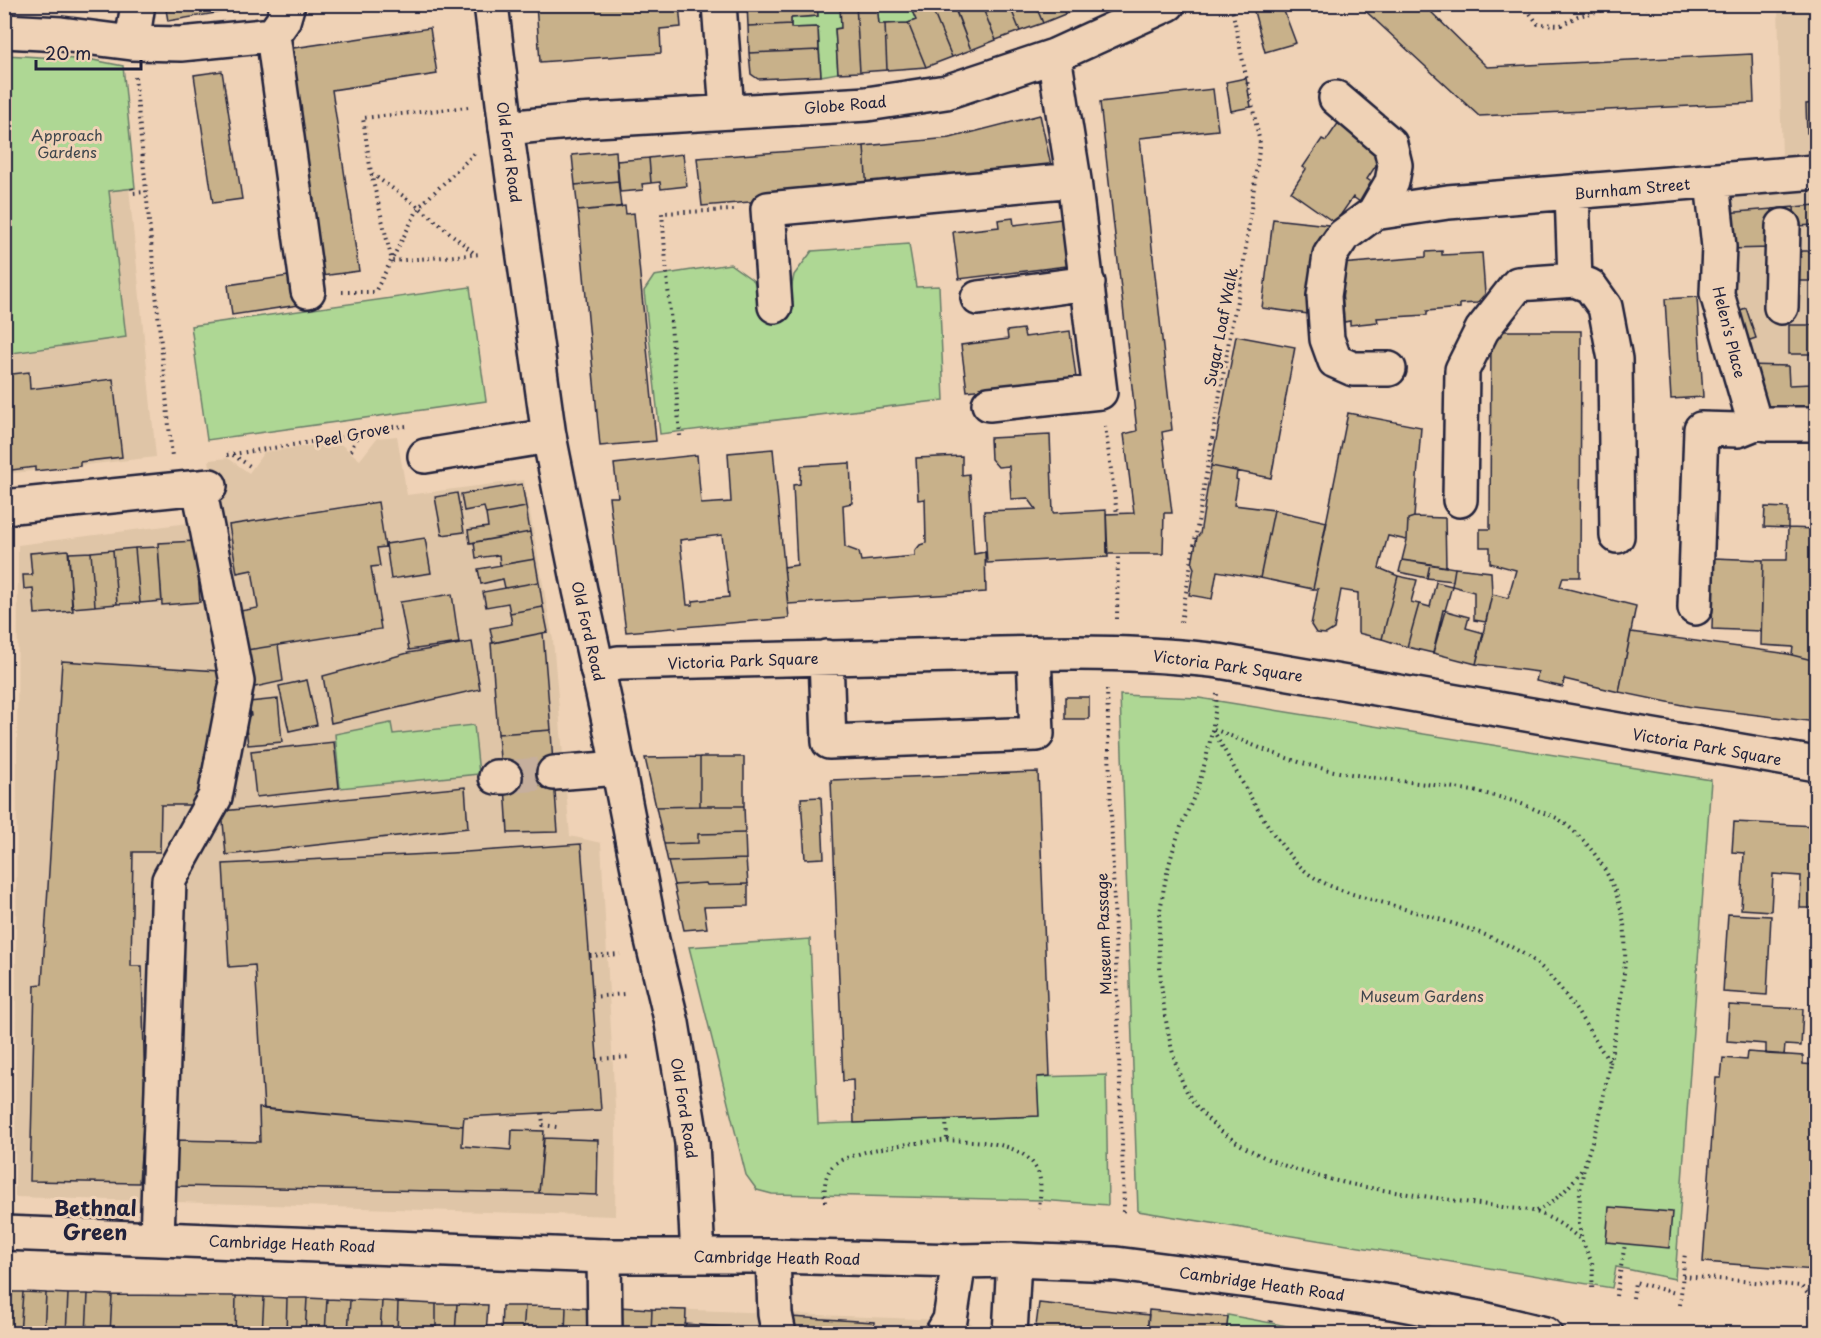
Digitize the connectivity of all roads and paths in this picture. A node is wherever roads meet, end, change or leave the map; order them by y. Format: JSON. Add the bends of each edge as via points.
{"nodes":[{"id":1,"x":138,"y":4,"type":"edge"},
{"id":2,"x":288,"y":4,"type":"edge"},
{"id":3,"x":491,"y":4,"type":"edge"},
{"id":4,"x":719,"y":4,"type":"edge"},
{"id":5,"x":1168,"y":4,"type":"edge"},
{"id":6,"x":1231,"y":4,"type":"edge"},
{"id":7,"x":1523,"y":4,"type":"edge"},
{"id":8,"x":1610,"y":4,"type":"edge"},
{"id":9,"x":1641,"y":4,"type":"edge"},
{"id":10,"x":1660,"y":4,"type":"edge"},
{"id":11,"x":4,"y":31,"type":"edge"},
{"id":12,"x":273,"y":35,"type":"junction"},
{"id":13,"x":132,"y":43,"type":"junction"},
{"id":14,"x":1054,"y":56,"type":"junction"},
{"id":15,"x":1336,"y":98,"type":"dead end"},
{"id":16,"x":475,"y":106,"type":"dead end"},
{"id":17,"x":727,"y":112,"type":"junction"},
{"id":18,"x":506,"y":128,"type":"junction"},
{"id":19,"x":479,"y":149,"type":"dead end"},
{"id":20,"x":1816,"y":172,"type":"edge"},
{"id":21,"x":371,"y":173,"type":"junction"},
{"id":22,"x":1784,"y":175,"type":"junction"},
{"id":23,"x":1074,"y":180,"type":"junction"},
{"id":24,"x":1712,"y":181,"type":"junction"},
{"id":25,"x":132,"y":188,"type":"dead end"},
{"id":26,"x":146,"y":192,"type":"junction"},
{"id":27,"x":1572,"y":192,"type":"junction"},
{"id":28,"x":418,"y":207,"type":"junction"},
{"id":29,"x":768,"y":209,"type":"junction"},
{"id":30,"x":1374,"y":213,"type":"junction"},
{"id":31,"x":474,"y":253,"type":"junction"},
{"id":32,"x":482,"y":254,"type":"dead end"},
{"id":33,"x":392,"y":261,"type":"junction"},
{"id":34,"x":1575,"y":280,"type":"junction"},
{"id":35,"x":1088,"y":283,"type":"junction"},
{"id":36,"x":308,"y":291,"type":"joint"},
{"id":37,"x":978,"y":298,"type":"dead end"},
{"id":38,"x":775,"y":306,"type":"dead end"},
{"id":39,"x":1781,"y":307,"type":"dead end"},
{"id":40,"x":1389,"y":369,"type":"dead end"},
{"id":41,"x":1100,"y":392,"type":"junction"},
{"id":42,"x":989,"y":404,"type":"dead end"},
{"id":43,"x":1758,"y":422,"type":"junction"},
{"id":44,"x":1816,"y":424,"type":"edge"},
{"id":45,"x":357,"y":435,"type":"junction"},
{"id":46,"x":549,"y":436,"type":"junction"},
{"id":47,"x":680,"y":436,"type":"dead end"},
{"id":48,"x":351,"y":451,"type":"dead end"},
{"id":49,"x":232,"y":455,"type":"junction"},
{"id":50,"x":425,"y":456,"type":"joint"},
{"id":51,"x":253,"y":468,"type":"dead end"},
{"id":52,"x":201,"y":480,"type":"junction"},
{"id":53,"x":1460,"y":500,"type":"dead end"},
{"id":54,"x":4,"y":507,"type":"edge"},
{"id":55,"x":1117,"y":514,"type":"dead end"},
{"id":56,"x":1617,"y":536,"type":"dead end"},
{"id":57,"x":1118,"y":554,"type":"dead end"},
{"id":58,"x":1695,"y":608,"type":"dead end"},
{"id":59,"x":1111,"y":652,"type":"junction"},
{"id":60,"x":1034,"y":653,"type":"junction"},
{"id":61,"x":1175,"y":655,"type":"junction"},
{"id":62,"x":826,"y":657,"type":"junction"},
{"id":63,"x":1219,"y":661,"type":"junction"},
{"id":64,"x":597,"y":668,"type":"junction"},
{"id":65,"x":1213,"y":729,"type":"junction"},
{"id":66,"x":1816,"y":764,"type":"edge"},
{"id":67,"x":619,"y":768,"type":"junction"},
{"id":68,"x":554,"y":773,"type":"tunnel mouth"},
{"id":69,"x":620,"y":954,"type":"dead end"},
{"id":70,"x":590,"y":956,"type":"dead end"},
{"id":71,"x":624,"y":994,"type":"dead end"},
{"id":72,"x":592,"y":997,"type":"dead end"},
{"id":73,"x":631,"y":1057,"type":"dead end"},
{"id":74,"x":596,"y":1059,"type":"dead end"},
{"id":75,"x":1610,"y":1064,"type":"junction"},
{"id":76,"x":542,"y":1113,"type":"dead end"},
{"id":77,"x":946,"y":1119,"type":"dead end"},
{"id":78,"x":557,"y":1127,"type":"dead end"},
{"id":79,"x":947,"y":1140,"type":"junction"},
{"id":80,"x":1584,"y":1167,"type":"junction"},
{"id":81,"x":825,"y":1202,"type":"dead end"},
{"id":82,"x":1039,"y":1209,"type":"dead end"},
{"id":83,"x":1535,"y":1212,"type":"junction"},
{"id":84,"x":1122,"y":1215,"type":"dead end"},
{"id":85,"x":4,"y":1233,"type":"edge"},
{"id":86,"x":157,"y":1238,"type":"junction"},
{"id":87,"x":1582,"y":1241,"type":"junction"},
{"id":88,"x":1625,"y":1244,"type":"dead end"},
{"id":89,"x":1685,"y":1252,"type":"dead end"},
{"id":90,"x":604,"y":1256,"type":"junction"},
{"id":91,"x":698,"y":1256,"type":"junction"},
{"id":92,"x":773,"y":1256,"type":"junction"},
{"id":93,"x":1014,"y":1260,"type":"junction"},
{"id":94,"x":959,"y":1261,"type":"junction"},
{"id":95,"x":1683,"y":1276,"type":"junction"},
{"id":96,"x":1592,"y":1292,"type":"dead end"},
{"id":97,"x":1676,"y":1293,"type":"dead end"},
{"id":98,"x":1616,"y":1296,"type":"dead end"},
{"id":99,"x":1633,"y":1298,"type":"dead end"},
{"id":100,"x":1816,"y":1303,"type":"edge"},
{"id":101,"x":1680,"y":1305,"type":"dead end"},
{"id":102,"x":605,"y":1334,"type":"edge"},
{"id":103,"x":780,"y":1334,"type":"edge"},
{"id":104,"x":942,"y":1334,"type":"edge"},
{"id":105,"x":1010,"y":1334,"type":"edge"},
{"id":106,"x":1545,"y":1334,"type":"edge"}],
"edges":[{"from":1,"to":13,"type":"street"},
{"from":2,"to":12,"type":"street"},
{"from":3,"to":18,"type":"street","name":"Old Ford Road"},
{"from":4,"to":17,"type":"street"},
{"from":5,"to":14,"type":"street","name":"Globe Road"},
{"from":6,"to":61,"type":"path","name":"Sugar Loaf Walk","via":[[1260,143],[1241,283]]},
{"from":7,"to":8,"type":"path","via":[[1538,24],[1561,25]]},
{"from":9,"to":10,"type":"path"},
{"from":11,"to":13,"type":"street"},
{"from":12,"to":13,"type":"street","via":[[181,44]]},
{"from":12,"to":36,"type":"street"},
{"from":13,"to":26,"type":"path"},
{"from":14,"to":17,"type":"street","name":"Globe Road","via":[[946,92],[867,104]]},
{"from":14,"to":23,"type":"street"},
{"from":15,"to":30,"type":"street","via":[[1390,144],[1395,165],[1392,182]]},
{"from":16,"to":21,"type":"path","via":[[363,118]]},
{"from":17,"to":18,"type":"street","name":"Globe Road"},
{"from":18,"to":46,"type":"street","name":"Old Ford Road"},
{"from":19,"to":28,"type":"path"},
{"from":20,"to":22,"type":"street","name":"Burnham Street"},
{"from":21,"to":28,"type":"path"},
{"from":21,"to":33,"type":"path"},
{"from":22,"to":24,"type":"street","name":"Burnham Street"},
{"from":22,"to":39,"type":"street"},
{"from":23,"to":29,"type":"street"},
{"from":23,"to":35,"type":"street"},
{"from":24,"to":27,"type":"street","name":"Burnham Street"},
{"from":24,"to":43,"type":"street","name":"Helen's Place","via":[[1719,247],[1717,294],[1752,414]]},
{"from":25,"to":26,"type":"path","via":[[133,193]]},
{"from":26,"to":52,"type":"path"},
{"from":27,"to":30,"type":"street","name":"Burnham Street","via":[[1448,202]]},
{"from":27,"to":34,"type":"street"},
{"from":28,"to":31,"type":"path"},
{"from":28,"to":33,"type":"path"},
{"from":29,"to":38,"type":"street"},
{"from":29,"to":47,"type":"path","via":[[662,213]]},
{"from":30,"to":40,"type":"street","via":[[1343,236],[1330,255],[1324,296],[1327,339],[1335,361],[1353,369]]},
{"from":31,"to":32,"type":"path"},
{"from":31,"to":33,"type":"path"},
{"from":33,"to":36,"type":"path","via":[[375,292]]},
{"from":34,"to":53,"type":"street","via":[[1518,284],[1482,330],[1462,370]]},
{"from":34,"to":56,"type":"street","via":[[1590,286],[1605,307],[1615,359]]},
{"from":35,"to":37,"type":"street"},
{"from":35,"to":41,"type":"street"},
{"from":41,"to":42,"type":"street"},
{"from":41,"to":55,"type":"path"},
{"from":43,"to":44,"type":"street"},
{"from":43,"to":58,"type":"street","via":[[1738,430],[1701,429]]},
{"from":45,"to":48,"type":"path"},
{"from":45,"to":49,"type":"path","name":"Peel Grove"},
{"from":45,"to":50,"type":"path","name":"Peel Grove","via":[[407,424]]},
{"from":46,"to":50,"type":"street"},
{"from":46,"to":64,"type":"street","name":"Old Ford Road"},
{"from":49,"to":51,"type":"path"},
{"from":49,"to":52,"type":"path","name":"Peel Grove"},
{"from":52,"to":54,"type":"street"},
{"from":52,"to":86,"type":"street","via":[[237,682],[215,797],[169,880]]},
{"from":57,"to":59,"type":"path","name":"Museum Passage"},
{"from":59,"to":60,"type":"street","name":"Victoria Park Square"},
{"from":59,"to":61,"type":"street","name":"Victoria Park Square"},
{"from":59,"to":84,"type":"path","name":"Museum Passage"},
{"from":60,"to":62,"type":"street","name":"Victoria Park Square"},
{"from":60,"to":62,"type":"street","via":[[1037,734],[829,742]]},
{"from":61,"to":63,"type":"street","name":"Victoria Park Square"},
{"from":62,"to":64,"type":"street","name":"Victoria Park Square","via":[[618,663]]},
{"from":63,"to":65,"type":"path"},
{"from":63,"to":66,"type":"street","name":"Victoria Park Square"},
{"from":64,"to":67,"type":"street","name":"Old Ford Road"},
{"from":65,"to":75,"type":"path","via":[[1267,822],[1295,862],[1309,874],[1337,888],[1519,950],[1553,980]]},
{"from":65,"to":75,"type":"path","via":[[1297,762],[1381,780],[1480,791],[1559,819],[1601,861],[1622,914],[1625,944]]},
{"from":65,"to":83,"type":"path","via":[[1196,791],[1170,861],[1159,931],[1167,1024],[1177,1066],[1193,1102],[1228,1137],[1270,1160],[1364,1186]]},
{"from":67,"to":68,"type":"street"},
{"from":67,"to":91,"type":"street","name":"Old Ford Road","via":[[672,1023],[692,1143]]},
{"from":69,"to":70,"type":"path"},
{"from":71,"to":72,"type":"path"},
{"from":73,"to":74,"type":"path"},
{"from":75,"to":80,"type":"path"},
{"from":76,"to":78,"type":"path","via":[[543,1125]]},
{"from":77,"to":79,"type":"path"},
{"from":79,"to":81,"type":"path","via":[[875,1150],[837,1162],[827,1177]]},
{"from":79,"to":82,"type":"path","via":[[993,1144],[1030,1160],[1040,1182]]},
{"from":80,"to":83,"type":"path","via":[[1571,1186]]},
{"from":80,"to":87,"type":"path","via":[[1578,1208]]},
{"from":83,"to":87,"type":"path"},
{"from":85,"to":86,"type":"street","name":"Cambridge Heath Road"},
{"from":86,"to":90,"type":"street","name":"Cambridge Heath Road"},
{"from":87,"to":96,"type":"path","via":[[1593,1265]]},
{"from":88,"to":98,"type":"path"},
{"from":89,"to":95,"type":"path"},
{"from":90,"to":91,"type":"street","name":"Cambridge Heath Road"},
{"from":90,"to":102,"type":"street"},
{"from":91,"to":92,"type":"street","name":"Cambridge Heath Road"},
{"from":92,"to":94,"type":"street","name":"Cambridge Heath Road"},
{"from":92,"to":103,"type":"street","via":[[775,1314]]},
{"from":93,"to":94,"type":"street","name":"Cambridge Heath Road"},
{"from":93,"to":105,"type":"street"},
{"from":93,"to":106,"type":"street","name":"Cambridge Heath Road","via":[[1124,1265],[1264,1282],[1415,1306]]},
{"from":94,"to":104,"type":"street","via":[[950,1320]]},
{"from":95,"to":100,"type":"path","via":[[1801,1286]]},
{"from":95,"to":101,"type":"path"},
{"from":97,"to":99,"type":"path","via":[[1635,1282]]}]}
